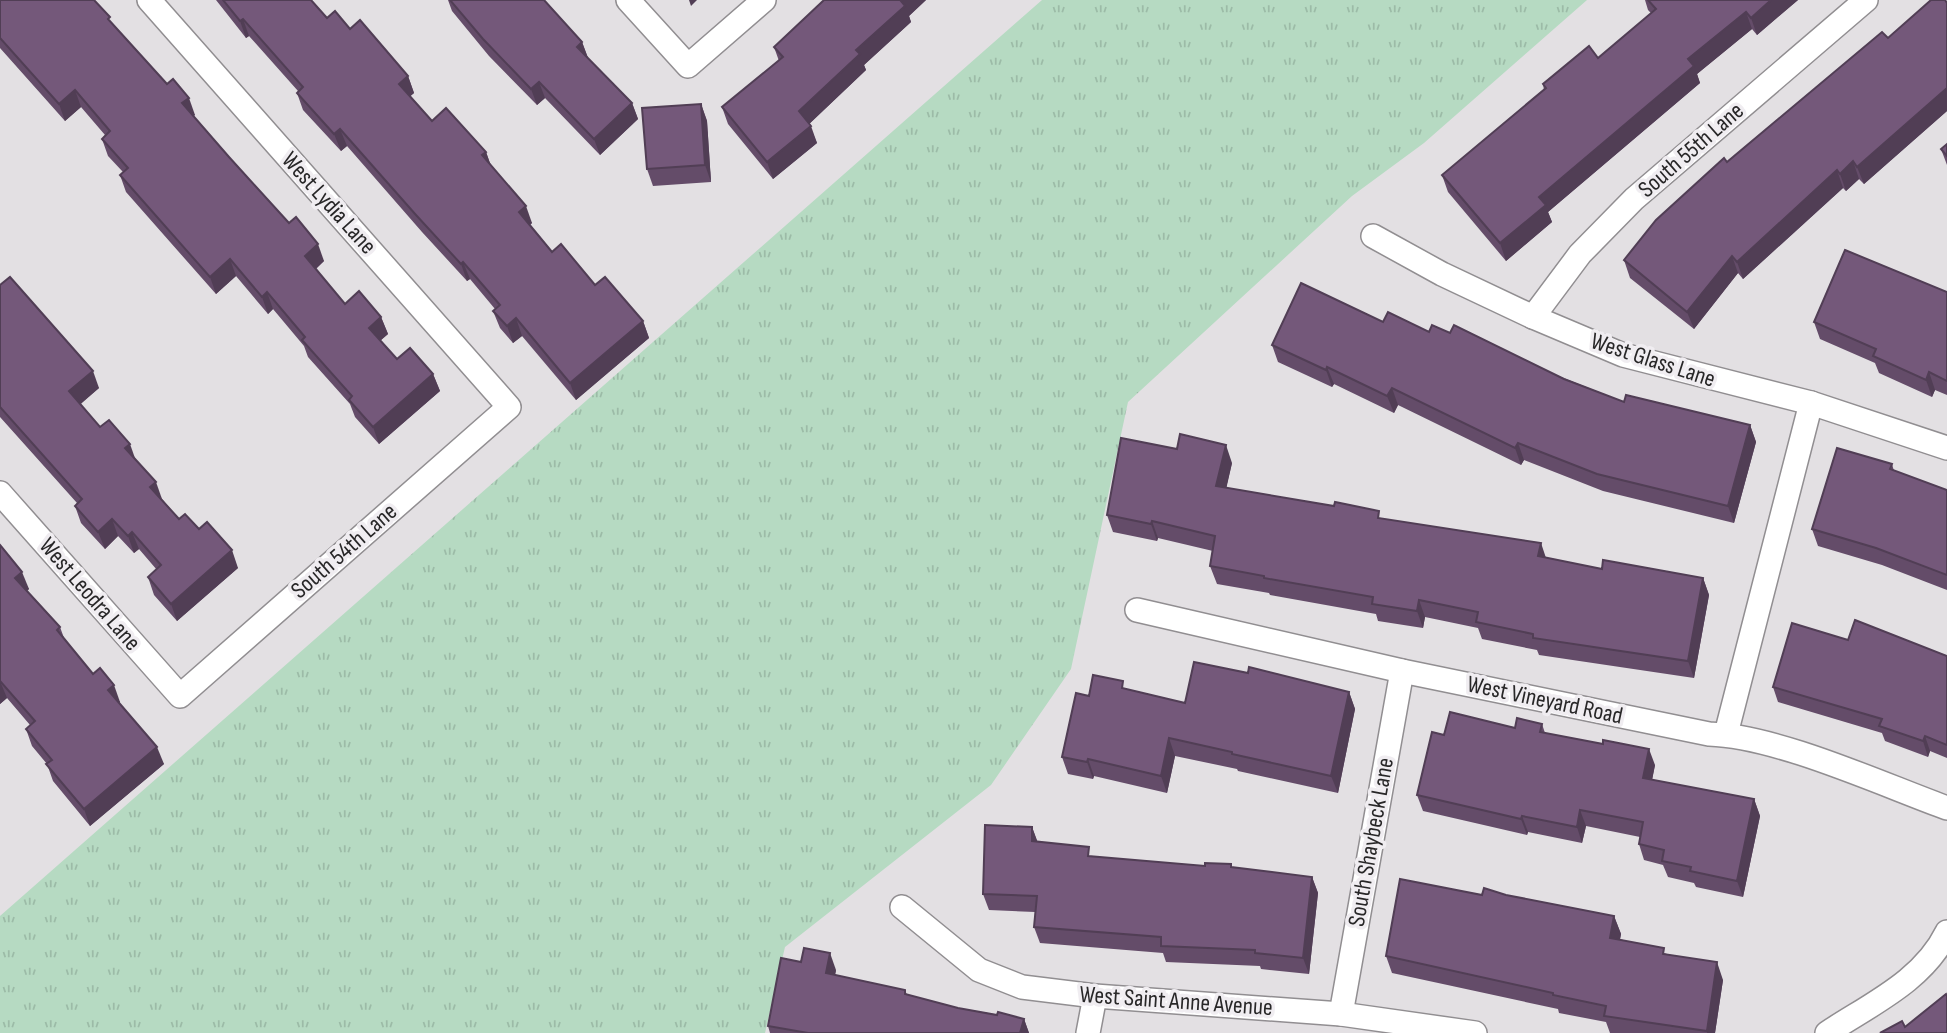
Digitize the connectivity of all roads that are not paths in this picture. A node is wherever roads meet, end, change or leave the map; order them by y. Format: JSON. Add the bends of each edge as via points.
{"nodes":[{"id":1,"x":149,"y":0,"type":"edge"},
{"id":2,"x":628,"y":0,"type":"edge"},
{"id":3,"x":764,"y":0,"type":"edge"},
{"id":4,"x":1866,"y":0,"type":"edge"},
{"id":5,"x":1373,"y":236,"type":"dead end"},
{"id":6,"x":1532,"y":317,"type":"junction"},
{"id":7,"x":1811,"y":402,"type":"junction"},
{"id":8,"x":509,"y":407,"type":"joint"},
{"id":9,"x":1947,"y":449,"type":"edge"},
{"id":10,"x":0,"y":493,"type":"edge"},
{"id":11,"x":1137,"y":610,"type":"dead end"},
{"id":12,"x":1402,"y":671,"type":"junction"},
{"id":13,"x":180,"y":696,"type":"joint"},
{"id":14,"x":1726,"y":734,"type":"junction"},
{"id":15,"x":1947,"y":808,"type":"edge"},
{"id":16,"x":902,"y":907,"type":"dead end"},
{"id":17,"x":1947,"y":932,"type":"edge"},
{"id":18,"x":1095,"y":996,"type":"junction"},
{"id":19,"x":1341,"y":1014,"type":"junction"},
{"id":20,"x":1087,"y":1033,"type":"edge"},
{"id":21,"x":1475,"y":1033,"type":"edge"},
{"id":22,"x":1827,"y":1033,"type":"edge"}],
"edges":[{"from":1,"to":8,"type":"street","name":"West Lydia Lane"},
{"from":2,"to":3,"type":"street","via":[[688,66]]},
{"from":4,"to":6,"type":"street","name":"South 55th Lane","via":[[1634,199],[1580,254]]},
{"from":5,"to":6,"type":"street","name":"West Glass Lane"},
{"from":6,"to":7,"type":"street","name":"West Glass Lane","via":[[1623,355]]},
{"from":7,"to":9,"type":"street","name":"West Glass Lane"},
{"from":7,"to":14,"type":"street"},
{"from":8,"to":13,"type":"street","name":"South 54th Lane"},
{"from":10,"to":13,"type":"street","name":"West Leodra Lane"},
{"from":11,"to":12,"type":"street","name":"West Vineyard Road"},
{"from":12,"to":14,"type":"street","name":"West Vineyard Road"},
{"from":12,"to":19,"type":"street","name":"South Shaybeck Lane"},
{"from":14,"to":15,"type":"street","name":"West Vineyard Road","via":[[1801,755]]},
{"from":16,"to":18,"type":"street","name":"West Saint Anne Avenue","via":[[979,970],[1022,987]]},
{"from":17,"to":22,"type":"street","via":[[1919,974]]},
{"from":18,"to":19,"type":"street","name":"West Saint Anne Avenue"},
{"from":18,"to":20,"type":"street"},
{"from":19,"to":21,"type":"street","name":"West Saint Anne Avenue"}]}
